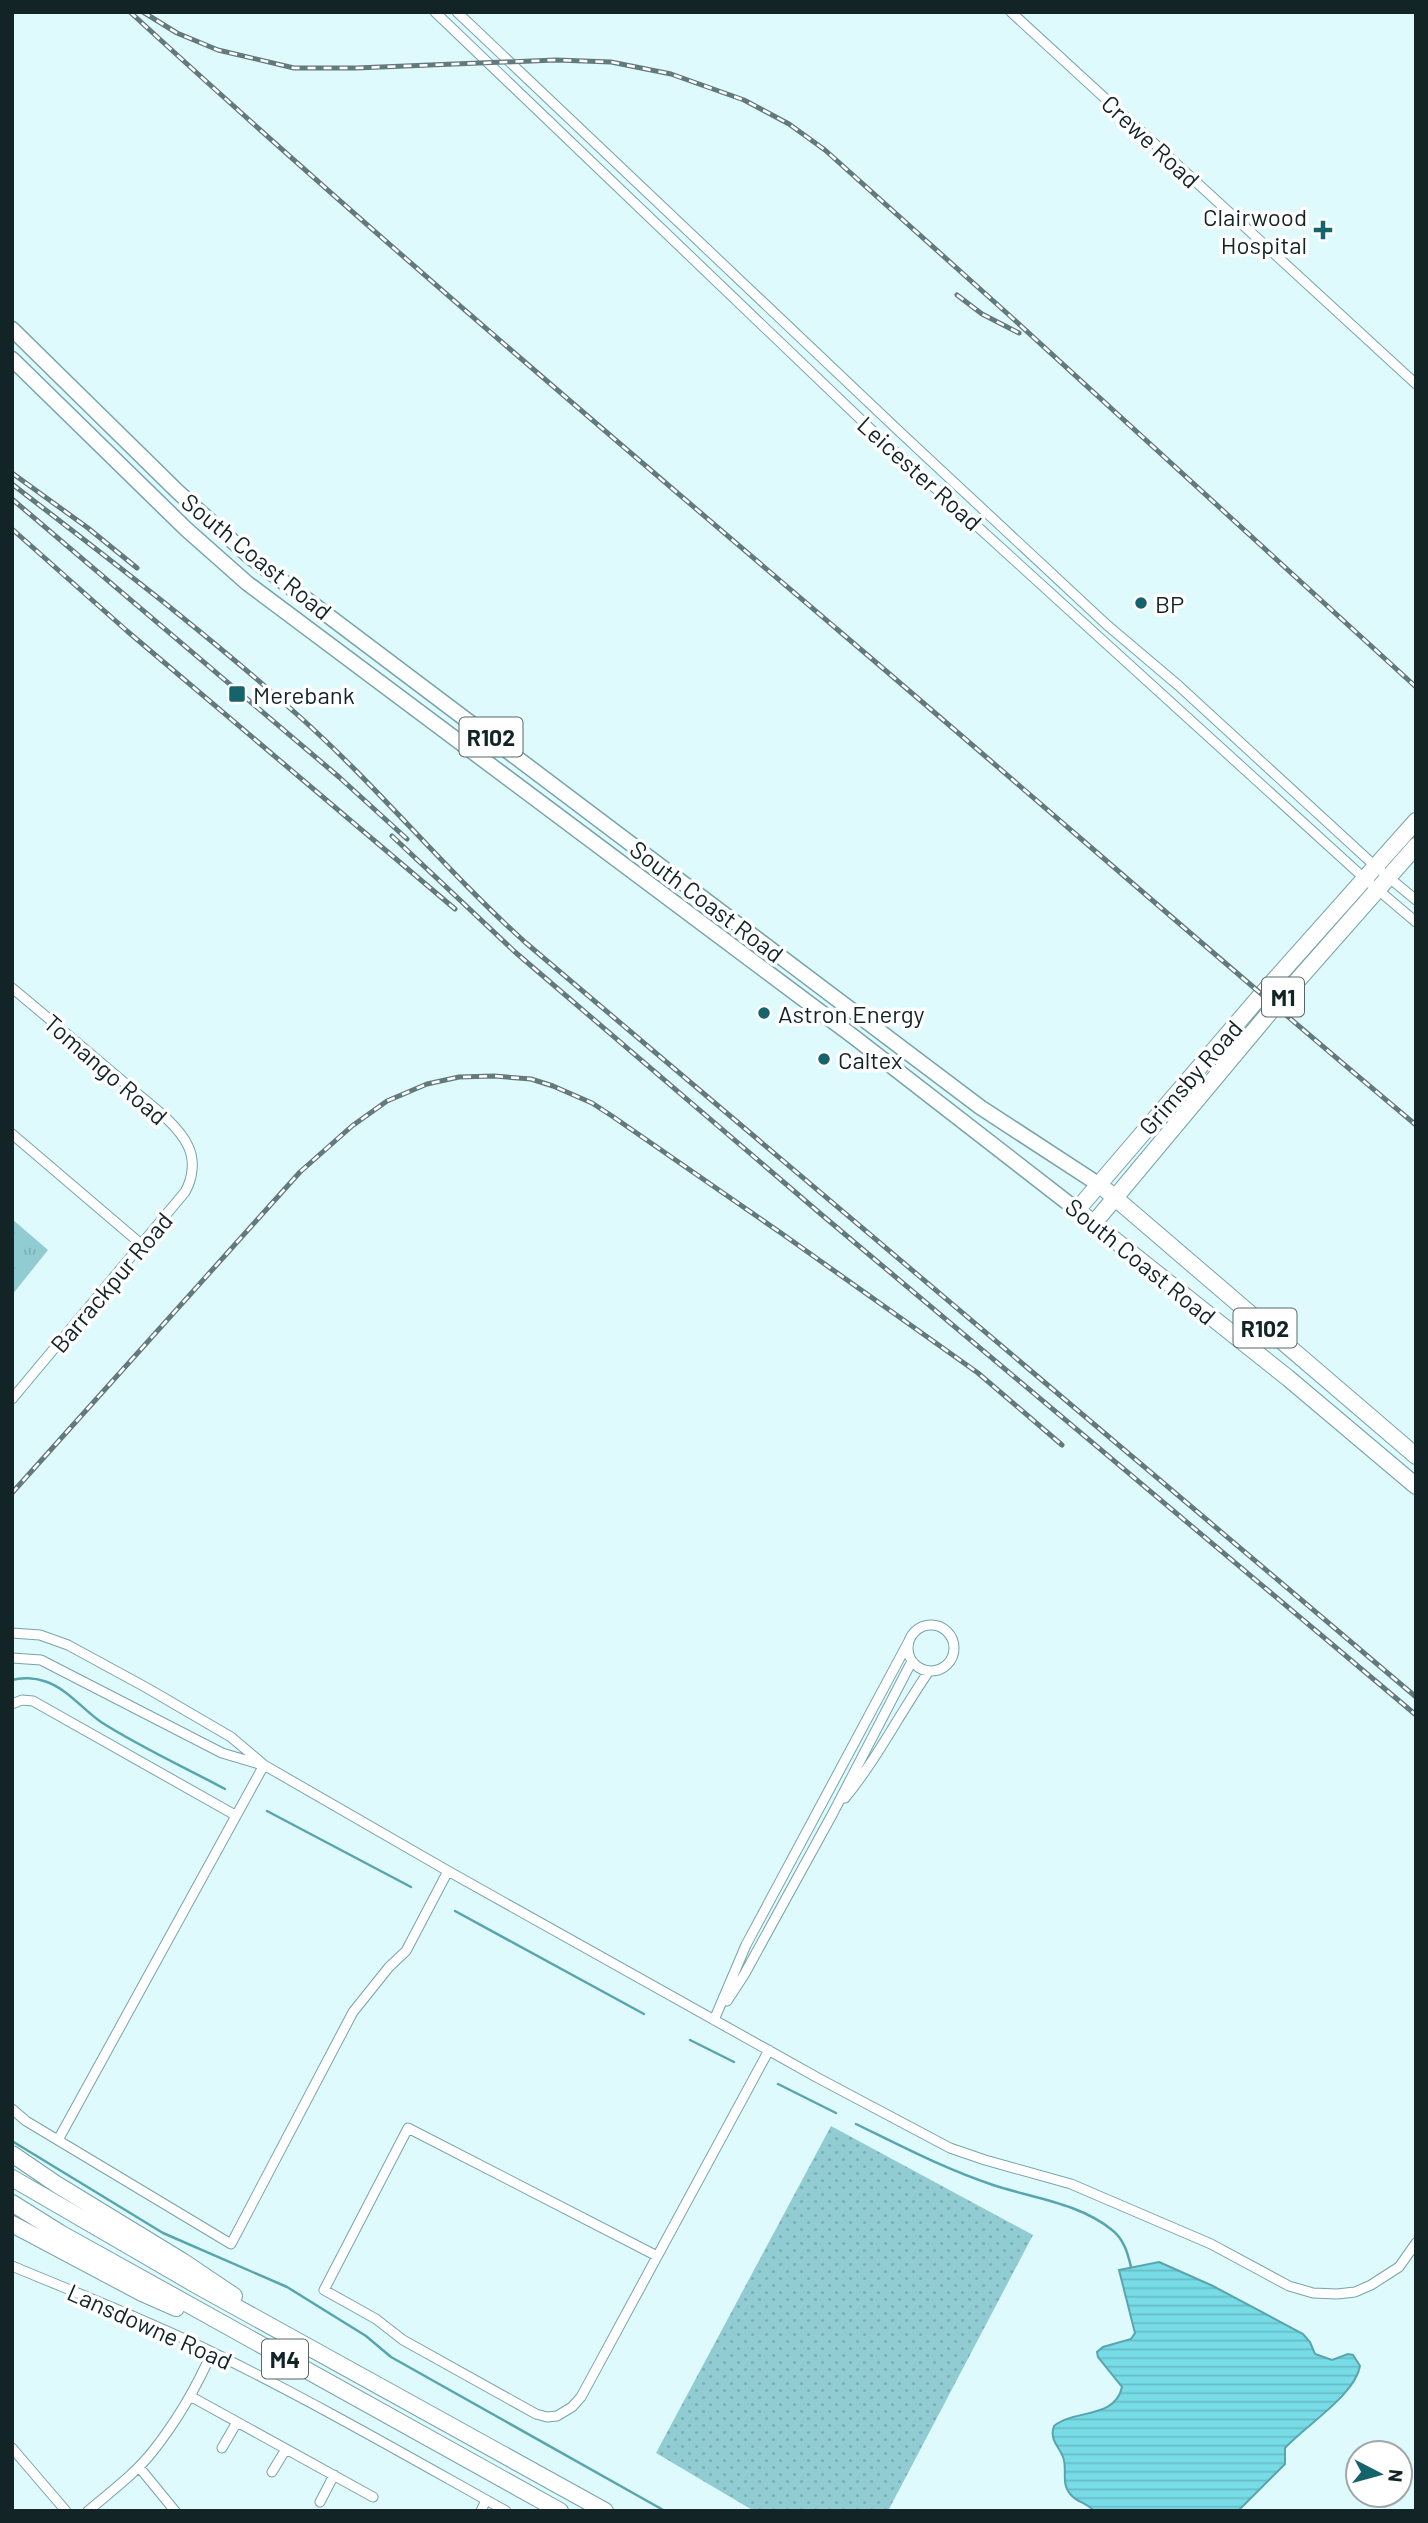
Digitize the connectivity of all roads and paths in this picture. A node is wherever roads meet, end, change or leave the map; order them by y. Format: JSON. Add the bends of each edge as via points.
{"nodes":[{"id":1,"x":435,"y":12,"type":"edge"},
{"id":2,"x":457,"y":12,"type":"edge"},
{"id":3,"x":1011,"y":12,"type":"edge"},
{"id":4,"x":704,"y":247,"type":"junction"},
{"id":5,"x":692,"y":259,"type":"junction"},
{"id":6,"x":12,"y":320,"type":"edge"},
{"id":7,"x":12,"y":329,"type":"edge"},
{"id":8,"x":42,"y":357,"type":"junction"},
{"id":9,"x":12,"y":359,"type":"edge"},
{"id":10,"x":12,"y":371,"type":"edge"},
{"id":11,"x":1416,"y":383,"type":"edge"},
{"id":12,"x":41,"y":387,"type":"junction"},
{"id":13,"x":135,"y":450,"type":"junction"},
{"id":14,"x":121,"y":466,"type":"junction"},
{"id":15,"x":340,"y":623,"type":"junction"},
{"id":16,"x":326,"y":642,"type":"junction"},
{"id":17,"x":537,"y":772,"type":"junction"},
{"id":18,"x":523,"y":790,"type":"junction"},
{"id":19,"x":1416,"y":821,"type":"edge"},
{"id":20,"x":1416,"y":846,"type":"edge"},
{"id":21,"x":640,"y":850,"type":"junction"},
{"id":22,"x":628,"y":869,"type":"junction"},
{"id":23,"x":1376,"y":877,"type":"junction"},
{"id":24,"x":680,"y":880,"type":"junction"},
{"id":25,"x":668,"y":898,"type":"junction"},
{"id":26,"x":1416,"y":900,"type":"edge"},
{"id":27,"x":1416,"y":922,"type":"edge"},
{"id":28,"x":746,"y":930,"type":"junction"},
{"id":29,"x":734,"y":948,"type":"junction"},
{"id":30,"x":12,"y":988,"type":"edge"},
{"id":31,"x":847,"y":1007,"type":"junction"},
{"id":32,"x":832,"y":1021,"type":"junction"},
{"id":33,"x":1013,"y":1129,"type":"junction"},
{"id":34,"x":12,"y":1135,"type":"edge"},
{"id":35,"x":998,"y":1148,"type":"junction"},
{"id":36,"x":192,"y":1157,"type":"joint"},
{"id":37,"x":1098,"y":1184,"type":"junction"},
{"id":38,"x":1114,"y":1197,"type":"junction"},
{"id":39,"x":1077,"y":1210,"type":"junction"},
{"id":40,"x":1094,"y":1223,"type":"junction"},
{"id":41,"x":141,"y":1244,"type":"junction"},
{"id":42,"x":12,"y":1399,"type":"edge"},
{"id":43,"x":1416,"y":1457,"type":"edge"},
{"id":44,"x":1416,"y":1486,"type":"edge"},
{"id":45,"x":12,"y":1633,"type":"edge"},
{"id":46,"x":910,"y":1639,"type":"junction"},
{"id":47,"x":12,"y":1658,"type":"edge"},
{"id":48,"x":912,"y":1661,"type":"junction"},
{"id":49,"x":929,"y":1671,"type":"junction"},
{"id":50,"x":12,"y":1704,"type":"edge"},
{"id":51,"x":264,"y":1765,"type":"junction"},
{"id":52,"x":833,"y":1813,"type":"junction"},
{"id":53,"x":235,"y":1815,"type":"junction"},
{"id":54,"x":447,"y":1871,"type":"junction"},
{"id":55,"x":714,"y":2020,"type":"junction"},
{"id":56,"x":769,"y":2050,"type":"junction"},
{"id":57,"x":12,"y":2109,"type":"edge"},
{"id":58,"x":58,"y":2140,"type":"junction"},
{"id":59,"x":12,"y":2154,"type":"edge"},
{"id":60,"x":12,"y":2178,"type":"edge"},
{"id":61,"x":12,"y":2203,"type":"edge"},
{"id":62,"x":12,"y":2224,"type":"edge"},
{"id":63,"x":1416,"y":2242,"type":"edge"},
{"id":64,"x":657,"y":2256,"type":"junction"},
{"id":65,"x":12,"y":2266,"type":"edge"},
{"id":66,"x":259,"y":2344,"type":"junction"},
{"id":67,"x":309,"y":2346,"type":"junction"},
{"id":68,"x":212,"y":2352,"type":"junction"},
{"id":69,"x":190,"y":2396,"type":"junction"},
{"id":70,"x":237,"y":2422,"type":"junction"},
{"id":71,"x":12,"y":2448,"type":"edge"},
{"id":72,"x":222,"y":2448,"type":"dead end"},
{"id":73,"x":286,"y":2449,"type":"junction"},
{"id":74,"x":139,"y":2467,"type":"junction"},
{"id":75,"x":272,"y":2472,"type":"dead end"},
{"id":76,"x":334,"y":2475,"type":"junction"},
{"id":77,"x":373,"y":2497,"type":"dead end"},
{"id":78,"x":486,"y":2500,"type":"junction"},
{"id":79,"x":320,"y":2502,"type":"dead end"},
{"id":80,"x":66,"y":2511,"type":"edge"},
{"id":81,"x":88,"y":2511,"type":"edge"},
{"id":82,"x":175,"y":2511,"type":"edge"},
{"id":83,"x":481,"y":2511,"type":"edge"},
{"id":84,"x":506,"y":2511,"type":"edge"},
{"id":85,"x":560,"y":2511,"type":"edge"},
{"id":86,"x":605,"y":2511,"type":"edge"}],
"edges":[{"from":1,"to":5,"type":"street","name":"Leicester Road"},
{"from":2,"to":4,"type":"street","name":"Leicester Road"},
{"from":3,"to":11,"type":"street","name":"Crewe Road"},
{"from":4,"to":5,"type":"street"},
{"from":4,"to":23,"type":"street","name":"Leicester Road","via":[[1107,625],[1180,686]]},
{"from":5,"to":23,"type":"street","name":"Leicester Road","via":[[879,437]]},
{"from":6,"to":8,"type":"main road"},
{"from":7,"to":8,"type":"main road","name":"South Coast Road","number":"R102"},
{"from":8,"to":13,"type":"main road","name":"South Coast Road","number":"R102"},
{"from":9,"to":12,"type":"main road","name":"South Coast Road","number":"R102"},
{"from":10,"to":12,"type":"main road"},
{"from":12,"to":14,"type":"main road","name":"South Coast Road","number":"R102"},
{"from":13,"to":14,"type":"main road"},
{"from":13,"to":15,"type":"main road","name":"South Coast Road","number":"R102","via":[[249,556]]},
{"from":14,"to":16,"type":"main road","name":"South Coast Road","number":"R102","via":[[224,563]]},
{"from":15,"to":16,"type":"main road"},
{"from":15,"to":17,"type":"main road","name":"South Coast Road","number":"R102"},
{"from":16,"to":18,"type":"main road","name":"South Coast Road","number":"R102"},
{"from":17,"to":18,"type":"main road"},
{"from":17,"to":21,"type":"main road","name":"South Coast Road","number":"R102"},
{"from":18,"to":22,"type":"main road","name":"South Coast Road","number":"R102"},
{"from":19,"to":23,"type":"highway","name":"Grimsby Road","number":"M1"},
{"from":20,"to":23,"type":"highway","name":"Grimsby Road","number":"M1"},
{"from":21,"to":22,"type":"main road"},
{"from":21,"to":24,"type":"main road","name":"South Coast Road","number":"R102"},
{"from":22,"to":25,"type":"main road","name":"South Coast Road","number":"R102"},
{"from":23,"to":26,"type":"street","name":"Leicester Road"},
{"from":23,"to":27,"type":"street","name":"Leicester Road"},
{"from":23,"to":37,"type":"highway","name":"Grimsby Road","number":"M1"},
{"from":23,"to":38,"type":"highway","name":"Grimsby Road","number":"M1"},
{"from":24,"to":25,"type":"main road"},
{"from":24,"to":28,"type":"main road","name":"South Coast Road","number":"R102"},
{"from":25,"to":29,"type":"main road","name":"South Coast Road","number":"R102"},
{"from":28,"to":29,"type":"main road"},
{"from":28,"to":31,"type":"main road","name":"South Coast Road","number":"R102"},
{"from":29,"to":32,"type":"main road","name":"South Coast Road","number":"R102"},
{"from":30,"to":36,"type":"street","name":"Tomango Road","via":[[154,1108],[180,1134]]},
{"from":31,"to":32,"type":"main road"},
{"from":31,"to":33,"type":"main road","name":"South Coast Road","number":"R102"},
{"from":32,"to":35,"type":"main road","name":"South Coast Road","number":"R102"},
{"from":33,"to":35,"type":"main road"},
{"from":33,"to":37,"type":"main road","name":"South Coast Road","number":"R102"},
{"from":34,"to":41,"type":"street"},
{"from":35,"to":39,"type":"main road","name":"South Coast Road","number":"R102"},
{"from":36,"to":41,"type":"street","name":"Barrackpur Road","via":[[185,1192]]},
{"from":37,"to":38,"type":"highway","name":"South Coast Road","number":"R102"},
{"from":37,"to":39,"type":"highway","name":"Grimsby Road","number":"M1"},
{"from":38,"to":40,"type":"highway","name":"Grimsby Road","number":"M1"},
{"from":38,"to":43,"type":"highway","name":"South Coast Road","number":"R102"},
{"from":39,"to":40,"type":"highway","name":"South Coast Road","number":"R102"},
{"from":40,"to":44,"type":"highway","name":"South Coast Road","number":"R102"},
{"from":41,"to":42,"type":"street","name":"Barrackpur Road"},
{"from":45,"to":51,"type":"street","via":[[40,1635],[68,1645],[231,1737]]},
{"from":46,"to":48,"type":"street"},
{"from":46,"to":49,"type":"street","via":[[920,1628],[934,1625],[952,1638],[951,1660],[939,1670]]},
{"from":46,"to":55,"type":"street","via":[[746,1945]]},
{"from":47,"to":51,"type":"street","via":[[41,1660],[222,1753]]},
{"from":48,"to":49,"type":"street"},
{"from":48,"to":52,"type":"street"},
{"from":49,"to":52,"type":"street","via":[[868,1769]]},
{"from":50,"to":53,"type":"street","via":[[33,1701]]},
{"from":51,"to":53,"type":"street"},
{"from":51,"to":54,"type":"street"},
{"from":52,"to":55,"type":"street","via":[[744,1975]]},
{"from":53,"to":58,"type":"street"},
{"from":54,"to":55,"type":"street"},
{"from":54,"to":58,"type":"street","via":[[406,1951],[353,2012],[231,2244]]},
{"from":55,"to":56,"type":"street"},
{"from":56,"to":63,"type":"street","via":[[950,2147],[1071,2183],[1211,2244],[1289,2286],[1313,2293],[1355,2292],[1399,2267]]},
{"from":56,"to":64,"type":"street"},
{"from":57,"to":58,"type":"street"},
{"from":59,"to":67,"type":"highway"},
{"from":60,"to":67,"type":"highway","number":"M4"},
{"from":61,"to":66,"type":"highway","number":"M4"},
{"from":62,"to":66,"type":"highway","via":[[142,2293]]},
{"from":64,"to":64,"type":"street","via":[[581,2397],[557,2416],[536,2414],[510,2401],[324,2290],[408,2128]]},
{"from":65,"to":68,"type":"street","name":"Lansdowne Road"},
{"from":66,"to":85,"type":"highway","number":"M4"},
{"from":67,"to":86,"type":"highway","number":"M4"},
{"from":68,"to":69,"type":"street"},
{"from":68,"to":78,"type":"street","name":"Lansdowne Road","via":[[312,2402]]},
{"from":69,"to":70,"type":"street"},
{"from":69,"to":74,"type":"street"},
{"from":70,"to":72,"type":"street"},
{"from":70,"to":73,"type":"street"},
{"from":71,"to":80,"type":"street"},
{"from":73,"to":75,"type":"street"},
{"from":73,"to":76,"type":"street"},
{"from":74,"to":81,"type":"street"},
{"from":74,"to":82,"type":"street"},
{"from":76,"to":77,"type":"street"},
{"from":76,"to":79,"type":"street"},
{"from":78,"to":83,"type":"street"},
{"from":78,"to":84,"type":"street","name":"Lansdowne Road"}]}
